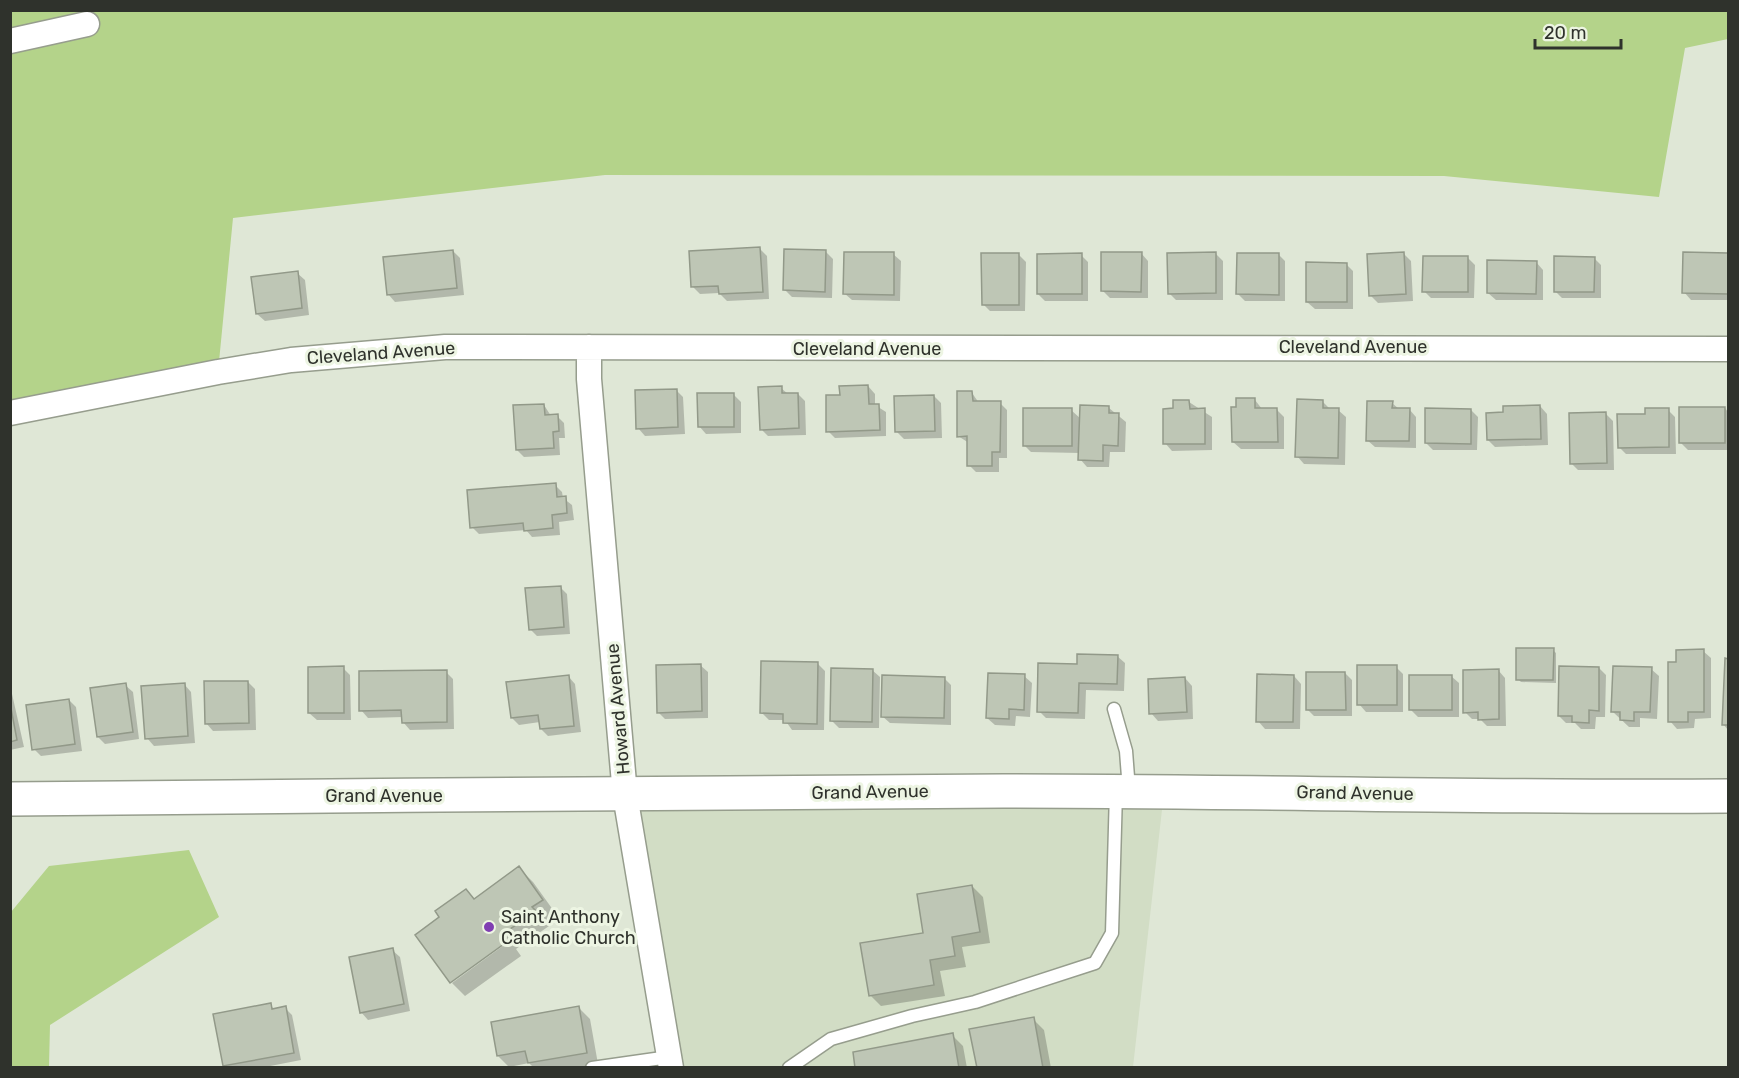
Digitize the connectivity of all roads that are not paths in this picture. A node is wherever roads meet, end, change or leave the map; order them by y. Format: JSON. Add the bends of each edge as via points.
{"nodes":[{"id":1,"x":87,"y":24,"type":"dead end"},
{"id":2,"x":10,"y":41,"type":"edge"},
{"id":3,"x":589,"y":347,"type":"junction"},
{"id":4,"x":1728,"y":349,"type":"edge"},
{"id":5,"x":10,"y":413,"type":"edge"},
{"id":6,"x":1114,"y":709,"type":"dead end"},
{"id":7,"x":1122,"y":791,"type":"junction"},
{"id":8,"x":625,"y":795,"type":"junction"},
{"id":9,"x":1728,"y":796,"type":"edge"},
{"id":10,"x":10,"y":799,"type":"edge"},
{"id":11,"x":670,"y":1062,"type":"edge"},
{"id":12,"x":592,"y":1068,"type":"edge"},
{"id":13,"x":789,"y":1068,"type":"edge"}],
"edges":[{"from":1,"to":2,"type":"street"},
{"from":3,"to":4,"type":"street","name":"Cleveland Avenue"},
{"from":3,"to":5,"type":"street","name":"Cleveland Avenue","via":[[445,347],[291,360]]},
{"from":3,"to":8,"type":"street","name":"Howard Avenue"},
{"from":6,"to":7,"type":"lane","via":[[1126,751]]},
{"from":7,"to":8,"type":"street","name":"Grand Avenue"},
{"from":7,"to":9,"type":"street","name":"Grand Avenue"},
{"from":7,"to":13,"type":"lane","via":[[1112,933],[1095,963],[975,1002],[831,1039]]},
{"from":8,"to":10,"type":"street","name":"Grand Avenue"},
{"from":8,"to":11,"type":"street","name":"Howard Avenue"},
{"from":11,"to":12,"type":"lane"}]}
